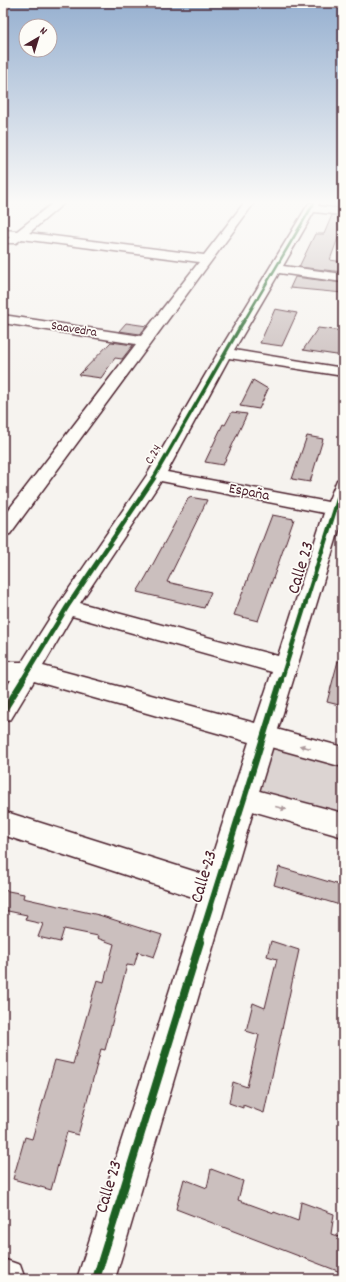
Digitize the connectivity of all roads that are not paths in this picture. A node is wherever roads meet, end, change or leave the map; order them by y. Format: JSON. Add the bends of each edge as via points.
{"nodes":[{"id":1,"x":203,"y":263,"type":"edge"},
{"id":2,"x":279,"y":263,"type":"edge"},
{"id":3,"x":275,"y":269,"type":"junction"},
{"id":4,"x":343,"y":278,"type":"edge"},
{"id":5,"x":3,"y":319,"type":"edge"},
{"id":6,"x":145,"y":341,"type":"junction"},
{"id":7,"x":225,"y":353,"type":"junction"},
{"id":8,"x":343,"y":372,"type":"edge"},
{"id":9,"x":156,"y":475,"type":"junction"},
{"id":10,"x":343,"y":484,"type":"edge"},
{"id":11,"x":339,"y":510,"type":"edge"},
{"id":12,"x":3,"y":530,"type":"edge"},
{"id":13,"x":67,"y":607,"type":"junction"},
{"id":14,"x":286,"y":667,"type":"junction"},
{"id":15,"x":3,"y":671,"type":"edge"},
{"id":16,"x":29,"y":671,"type":"junction"},
{"id":17,"x":3,"y":712,"type":"edge"},
{"id":18,"x":265,"y":736,"type":"junction"},
{"id":19,"x":343,"y":757,"type":"edge"},
{"id":20,"x":244,"y":798,"type":"junction"},
{"id":21,"x":3,"y":823,"type":"edge"},
{"id":22,"x":343,"y":825,"type":"edge"},
{"id":23,"x":215,"y":891,"type":"junction"},
{"id":24,"x":3,"y":1278,"type":"edge"},
{"id":25,"x":6,"y":1279,"type":"edge"},
{"id":26,"x":96,"y":1279,"type":"edge"}],
"edges":[{"from":1,"to":6,"type":"street"},
{"from":2,"to":3,"type":"street","name":"C 24"},
{"from":3,"to":4,"type":"street"},
{"from":3,"to":7,"type":"street","name":"C 24"},
{"from":5,"to":6,"type":"street","name":"Saavedra"},
{"from":6,"to":12,"type":"street"},
{"from":7,"to":8,"type":"street"},
{"from":7,"to":9,"type":"street","name":"C 24"},
{"from":9,"to":11,"type":"street","name":"España"},
{"from":9,"to":13,"type":"street","name":"C 24"},
{"from":10,"to":11,"type":"street","name":"Calle 23"},
{"from":11,"to":14,"type":"street","name":"Calle 23"},
{"from":13,"to":14,"type":"street"},
{"from":13,"to":16,"type":"street","name":"C 24"},
{"from":14,"to":18,"type":"street","name":"Calle 23"},
{"from":15,"to":16,"type":"street"},
{"from":16,"to":17,"type":"street","name":"C 24"},
{"from":16,"to":18,"type":"street"},
{"from":19,"to":18,"type":"street","one_way":true},
{"from":18,"to":20,"type":"street","name":"Calle 23"},
{"from":20,"to":22,"type":"street","one_way":true},
{"from":20,"to":23,"type":"street","name":"Calle 23"},
{"from":21,"to":23,"type":"street"},
{"from":23,"to":26,"type":"street","name":"Calle 23"},
{"from":24,"to":25,"type":"street"}]}
